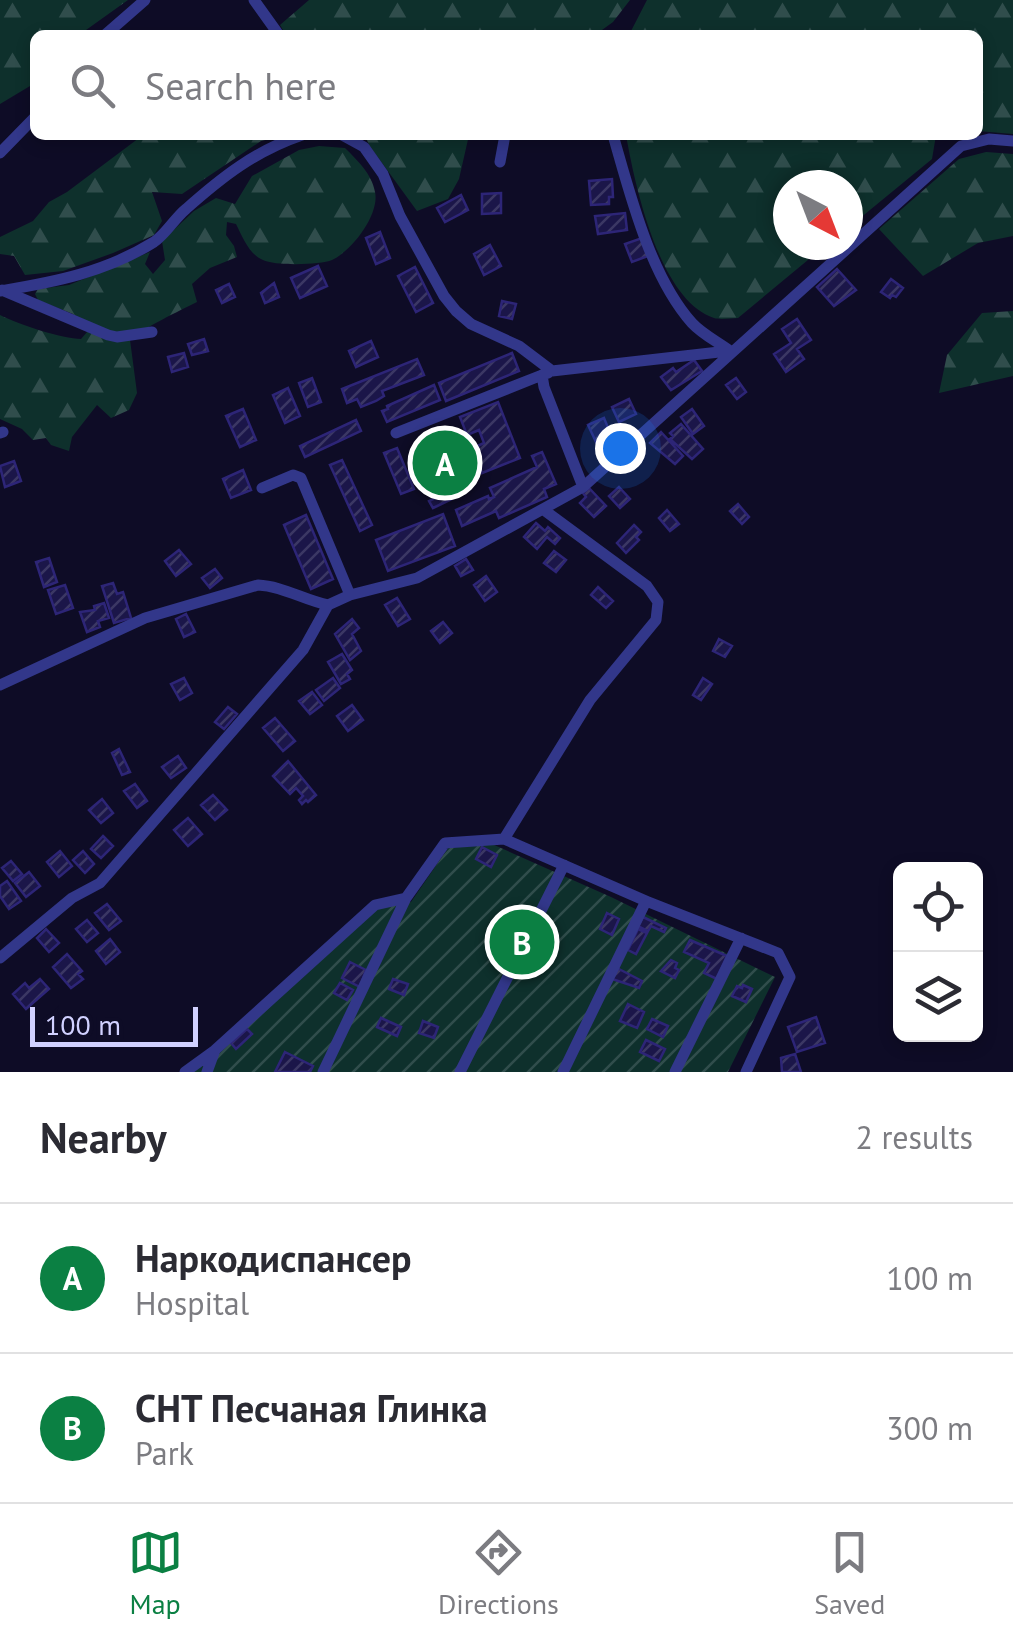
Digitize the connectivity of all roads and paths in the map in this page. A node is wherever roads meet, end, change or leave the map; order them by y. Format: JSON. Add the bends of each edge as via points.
{"nodes":[{"id":1,"x":145,"y":0,"type":"edge"},
{"id":2,"x":254,"y":0,"type":"edge"},
{"id":3,"x":111,"y":30,"type":"edge"},
{"id":4,"x":276,"y":30,"type":"edge"},
{"id":5,"x":30,"y":122,"type":"edge"},
{"id":6,"x":287,"y":140,"type":"edge"},
{"id":7,"x":350,"y":140,"type":"edge"},
{"id":8,"x":358,"y":140,"type":"edge"},
{"id":9,"x":504,"y":140,"type":"edge"},
{"id":10,"x":615,"y":140,"type":"edge"},
{"id":11,"x":1013,"y":141,"type":"edge"},
{"id":12,"x":364,"y":148,"type":"junction"},
{"id":13,"x":0,"y":154,"type":"edge"},
{"id":14,"x":500,"y":162,"type":"dead end"},
{"id":15,"x":1,"y":291,"type":"edge"},
{"id":16,"x":152,"y":332,"type":"dead end"},
{"id":17,"x":730,"y":351,"type":"junction"},
{"id":18,"x":548,"y":373,"type":"junction"},
{"id":19,"x":396,"y":433,"type":"dead end"},
{"id":20,"x":583,"y":487,"type":"junction"},
{"id":21,"x":262,"y":488,"type":"dead end"},
{"id":22,"x":544,"y":510,"type":"junction"},
{"id":23,"x":350,"y":595,"type":"junction"},
{"id":24,"x":328,"y":606,"type":"junction"},
{"id":25,"x":0,"y":685,"type":"edge"},
{"id":26,"x":504,"y":839,"type":"junction"},
{"id":27,"x":564,"y":865,"type":"junction"},
{"id":28,"x":406,"y":898,"type":"junction"},
{"id":29,"x":646,"y":901,"type":"junction"},
{"id":30,"x":741,"y":938,"type":"junction"},
{"id":31,"x":0,"y":958,"type":"edge"},
{"id":32,"x":215,"y":1050,"type":"junction"},
{"id":33,"x":750,"y":1068,"type":"edge"},
{"id":34,"x":186,"y":1072,"type":"edge"},
{"id":35,"x":207,"y":1072,"type":"edge"},
{"id":36,"x":323,"y":1072,"type":"edge"},
{"id":37,"x":460,"y":1072,"type":"edge"},
{"id":38,"x":563,"y":1072,"type":"edge"},
{"id":39,"x":675,"y":1072,"type":"edge"}],
"edges":[{"from":1,"to":3,"type":"street"},
{"from":2,"to":4,"type":"street"},
{"from":5,"to":13,"type":"street"},
{"from":6,"to":15,"type":"street","via":[[242,162],[158,240],[68,280]]},
{"from":7,"to":12,"type":"street"},
{"from":8,"to":12,"type":"street"},
{"from":9,"to":14,"type":"street"},
{"from":10,"to":17,"type":"street","via":[[663,279],[693,324]]},
{"from":11,"to":17,"type":"street","via":[[960,146]]},
{"from":12,"to":18,"type":"street","via":[[456,311],[519,346]]},
{"from":15,"to":16,"type":"street","via":[[108,335]]},
{"from":17,"to":18,"type":"street"},
{"from":17,"to":20,"type":"street"},
{"from":18,"to":19,"type":"street"},
{"from":18,"to":20,"type":"street","via":[[544,387]]},
{"from":20,"to":22,"type":"street"},
{"from":21,"to":23,"type":"street","via":[[293,474],[302,478]]},
{"from":22,"to":23,"type":"street","via":[[416,578]]},
{"from":22,"to":26,"type":"street","via":[[647,586],[658,612],[590,700]]},
{"from":23,"to":24,"type":"street"},
{"from":24,"to":25,"type":"street","via":[[258,585],[145,618]]},
{"from":24,"to":31,"type":"street","via":[[302,650],[100,883]]},
{"from":26,"to":27,"type":"street"},
{"from":26,"to":28,"type":"street","via":[[445,843]]},
{"from":27,"to":29,"type":"street"},
{"from":27,"to":37,"type":"street"},
{"from":28,"to":32,"type":"street","via":[[375,905]]},
{"from":28,"to":36,"type":"street"},
{"from":29,"to":30,"type":"street"},
{"from":29,"to":38,"type":"street"},
{"from":30,"to":33,"type":"street","via":[[778,953],[790,977]]},
{"from":30,"to":39,"type":"street"},
{"from":32,"to":34,"type":"street"},
{"from":32,"to":35,"type":"street"}]}
